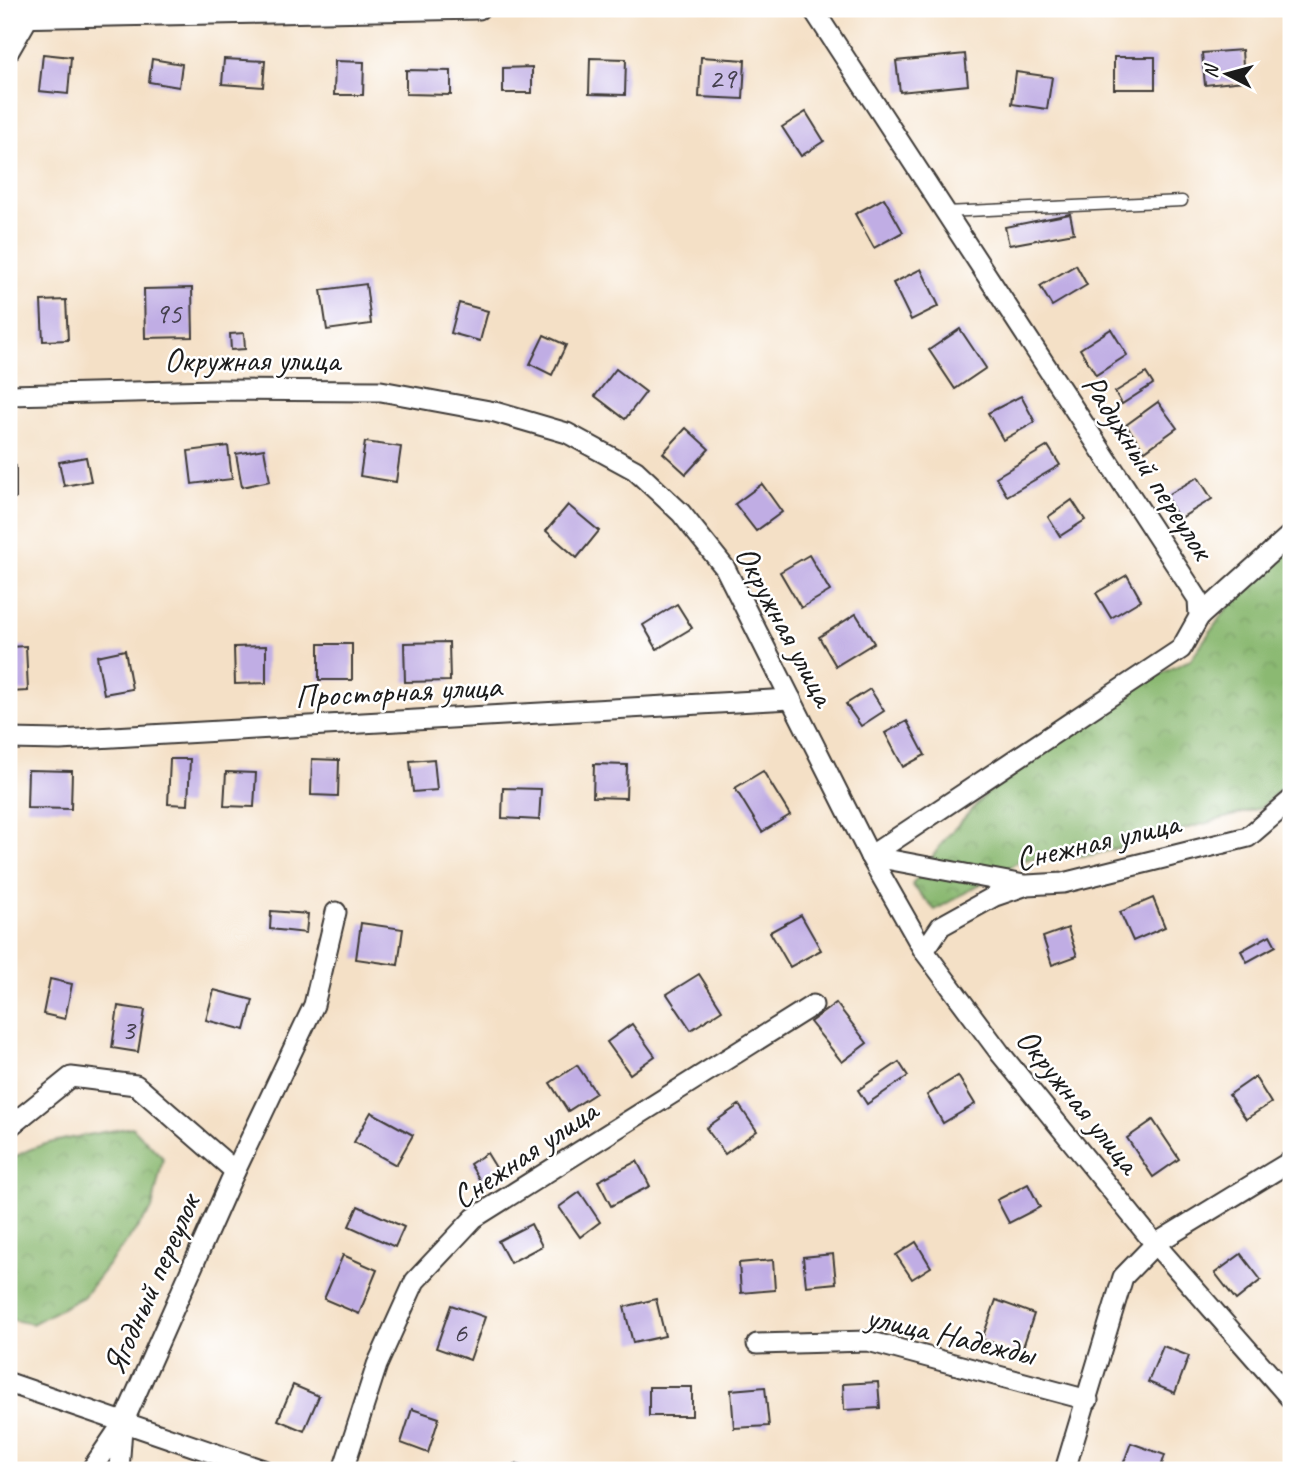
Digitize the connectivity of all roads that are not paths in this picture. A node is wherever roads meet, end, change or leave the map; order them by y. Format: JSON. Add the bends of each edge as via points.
{"nodes":[{"id":1,"x":480,"y":9,"type":"edge"},
{"id":2,"x":813,"y":9,"type":"edge"},
{"id":3,"x":19,"y":18,"type":"edge"},
{"id":4,"x":9,"y":51,"type":"edge"},
{"id":5,"x":1182,"y":201,"type":"dead end"},
{"id":6,"x":946,"y":212,"type":"junction"},
{"id":7,"x":9,"y":395,"type":"edge"},
{"id":8,"x":1291,"y":534,"type":"edge"},
{"id":9,"x":1199,"y":617,"type":"junction"},
{"id":10,"x":791,"y":699,"type":"junction"},
{"id":11,"x":9,"y":739,"type":"edge"},
{"id":12,"x":1291,"y":800,"type":"edge"},
{"id":13,"x":870,"y":856,"type":"junction"},
{"id":14,"x":1027,"y":885,"type":"junction"},
{"id":15,"x":336,"y":912,"type":"dead end"},
{"id":16,"x":924,"y":951,"type":"junction"},
{"id":17,"x":813,"y":1005,"type":"dead end"},
{"id":18,"x":9,"y":1126,"type":"edge"},
{"id":19,"x":1291,"y":1161,"type":"edge"},
{"id":20,"x":235,"y":1171,"type":"junction"},
{"id":21,"x":1155,"y":1244,"type":"junction"},
{"id":22,"x":757,"y":1344,"type":"dead end"},
{"id":23,"x":9,"y":1382,"type":"edge"},
{"id":24,"x":1291,"y":1399,"type":"edge"},
{"id":25,"x":1088,"y":1400,"type":"junction"},
{"id":26,"x":123,"y":1423,"type":"junction"},
{"id":27,"x":91,"y":1470,"type":"edge"},
{"id":28,"x":119,"y":1470,"type":"edge"},
{"id":29,"x":263,"y":1470,"type":"edge"},
{"id":30,"x":343,"y":1470,"type":"edge"},
{"id":31,"x":1065,"y":1470,"type":"edge"}],
"edges":[{"from":1,"to":3,"type":"street"},
{"from":2,"to":6,"type":"street","name":"Радужный переулок"},
{"from":3,"to":4,"type":"street"},
{"from":5,"to":6,"type":"lane"},
{"from":6,"to":9,"type":"street","name":"Радужный переулок","via":[[1198,599]]},
{"from":7,"to":10,"type":"street","name":"Окружная улица","via":[[380,391],[495,412],[567,433],[635,470],[681,513],[725,568]]},
{"from":8,"to":9,"type":"street"},
{"from":9,"to":13,"type":"street","via":[[1181,649]]},
{"from":10,"to":11,"type":"street","name":"Просторная улица","via":[[60,740]]},
{"from":10,"to":13,"type":"street","name":"Окружная улица"},
{"from":12,"to":14,"type":"street","name":"Снежная улица","via":[[1248,837],[1063,883]]},
{"from":13,"to":14,"type":"street"},
{"from":13,"to":16,"type":"street","name":"Окружная улица"},
{"from":14,"to":16,"type":"street","name":"Снежная улица","via":[[995,896],[941,926]]},
{"from":15,"to":20,"type":"street","name":"Ягодный переулок","via":[[314,1005]]},
{"from":16,"to":21,"type":"street","name":"Окружная улица"},
{"from":17,"to":30,"type":"street","name":"Снежная улица","via":[[474,1218],[415,1281],[377,1364]]},
{"from":18,"to":20,"type":"street","name":"Ягодный переулок","via":[[71,1077],[136,1085]]},
{"from":19,"to":21,"type":"street"},
{"from":20,"to":26,"type":"street","name":"Ягодный переулок"},
{"from":21,"to":24,"type":"street"},
{"from":21,"to":25,"type":"street","via":[[1123,1277]]},
{"from":22,"to":25,"type":"street","name":"улица Надежды","via":[[868,1341]]},
{"from":23,"to":26,"type":"street"},
{"from":25,"to":31,"type":"street"},
{"from":26,"to":27,"type":"street"},
{"from":26,"to":28,"type":"street"},
{"from":26,"to":29,"type":"street"}]}
